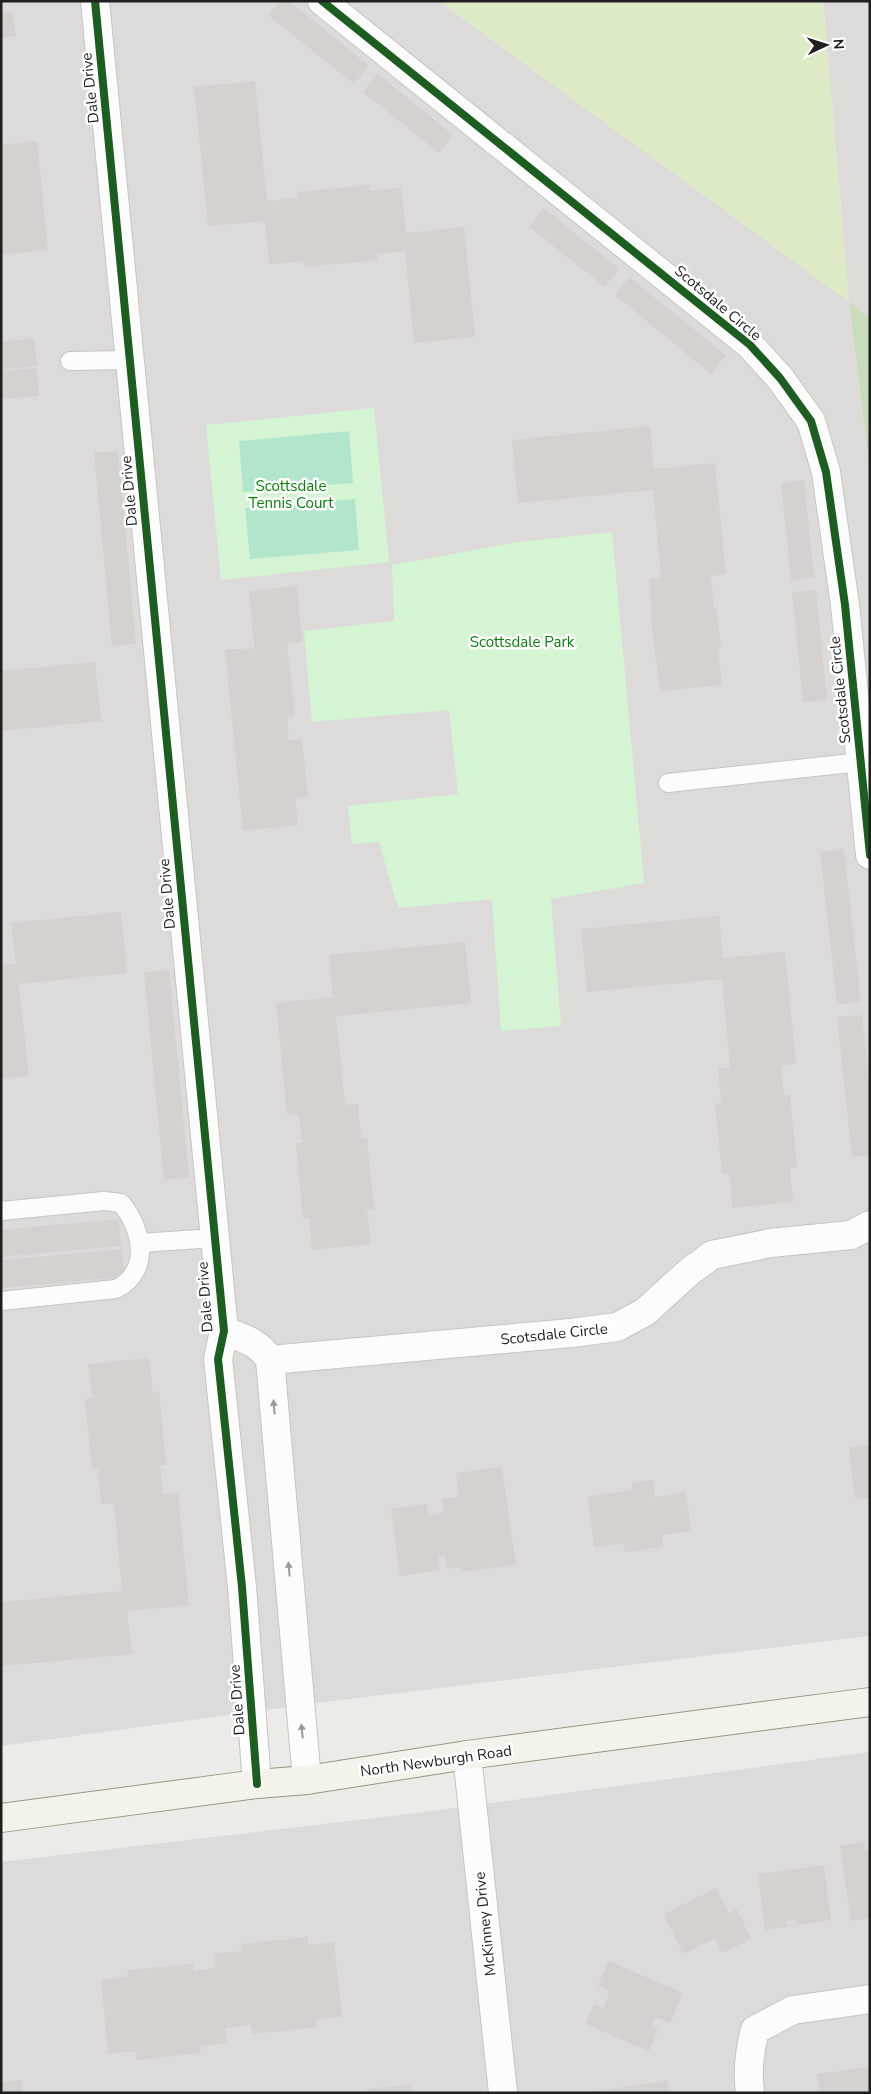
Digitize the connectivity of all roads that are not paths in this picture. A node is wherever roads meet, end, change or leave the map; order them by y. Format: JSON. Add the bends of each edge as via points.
{"nodes":[{"id":1,"x":95,"y":1,"type":"edge"},
{"id":2,"x":322,"y":1,"type":"edge"},
{"id":3,"x":130,"y":360,"type":"junction"},
{"id":4,"x":70,"y":361,"type":"dead end"},
{"id":5,"x":860,"y":762,"type":"junction"},
{"id":6,"x":668,"y":783,"type":"dead end"},
{"id":7,"x":870,"y":855,"type":"edge"},
{"id":8,"x":1,"y":1211,"type":"edge"},
{"id":9,"x":870,"y":1225,"type":"edge"},
{"id":10,"x":214,"y":1238,"type":"junction"},
{"id":11,"x":140,"y":1243,"type":"junction"},
{"id":12,"x":1,"y":1301,"type":"edge"},
{"id":13,"x":224,"y":1331,"type":"junction"},
{"id":14,"x":270,"y":1360,"type":"junction"},
{"id":15,"x":870,"y":1702,"type":"edge"},
{"id":16,"x":467,"y":1756,"type":"junction"},
{"id":17,"x":307,"y":1780,"type":"junction"},
{"id":18,"x":257,"y":1784,"type":"junction"},
{"id":19,"x":1,"y":1818,"type":"edge"},
{"id":20,"x":870,"y":1999,"type":"edge"},
{"id":21,"x":503,"y":2093,"type":"edge"},
{"id":22,"x":750,"y":2093,"type":"edge"}],
"edges":[{"from":1,"to":3,"type":"street","name":"Dale Drive"},
{"from":2,"to":5,"type":"street","name":"Scotsdale Circle","via":[[750,345],[780,378],[811,421],[826,472],[845,605]]},
{"from":3,"to":4,"type":"lane"},
{"from":3,"to":10,"type":"street","name":"Dale Drive"},
{"from":5,"to":6,"type":"lane"},
{"from":5,"to":7,"type":"street","name":"Scotsdale Circle"},
{"from":8,"to":11,"type":"lane","via":[[104,1200],[121,1203],[132,1217]]},
{"from":9,"to":14,"type":"street","name":"Scotsdale Circle","via":[[851,1235],[770,1243],[712,1255],[688,1272],[646,1312],[617,1327]]},
{"from":10,"to":11,"type":"lane"},
{"from":10,"to":13,"type":"street","name":"Dale Drive"},
{"from":11,"to":12,"type":"lane","via":[[135,1273],[126,1284],[116,1289]]},
{"from":13,"to":14,"type":"street","name":"Dale Drive","via":[[252,1342],[263,1349]]},
{"from":13,"to":18,"type":"street","name":"Dale Drive","via":[[218,1359],[242,1587]]},
{"from":17,"to":14,"type":"street","one_way":true},
{"from":15,"to":16,"type":"main road","name":"North Newburgh Road"},
{"from":16,"to":17,"type":"main road","name":"North Newburgh Road"},
{"from":16,"to":21,"type":"street","name":"McKinney Drive"},
{"from":17,"to":18,"type":"main road","name":"North Newburgh Road"},
{"from":18,"to":19,"type":"main road","name":"North Newburgh Road"},
{"from":20,"to":22,"type":"street","via":[[793,2010],[755,2030],[749,2051]]}]}
